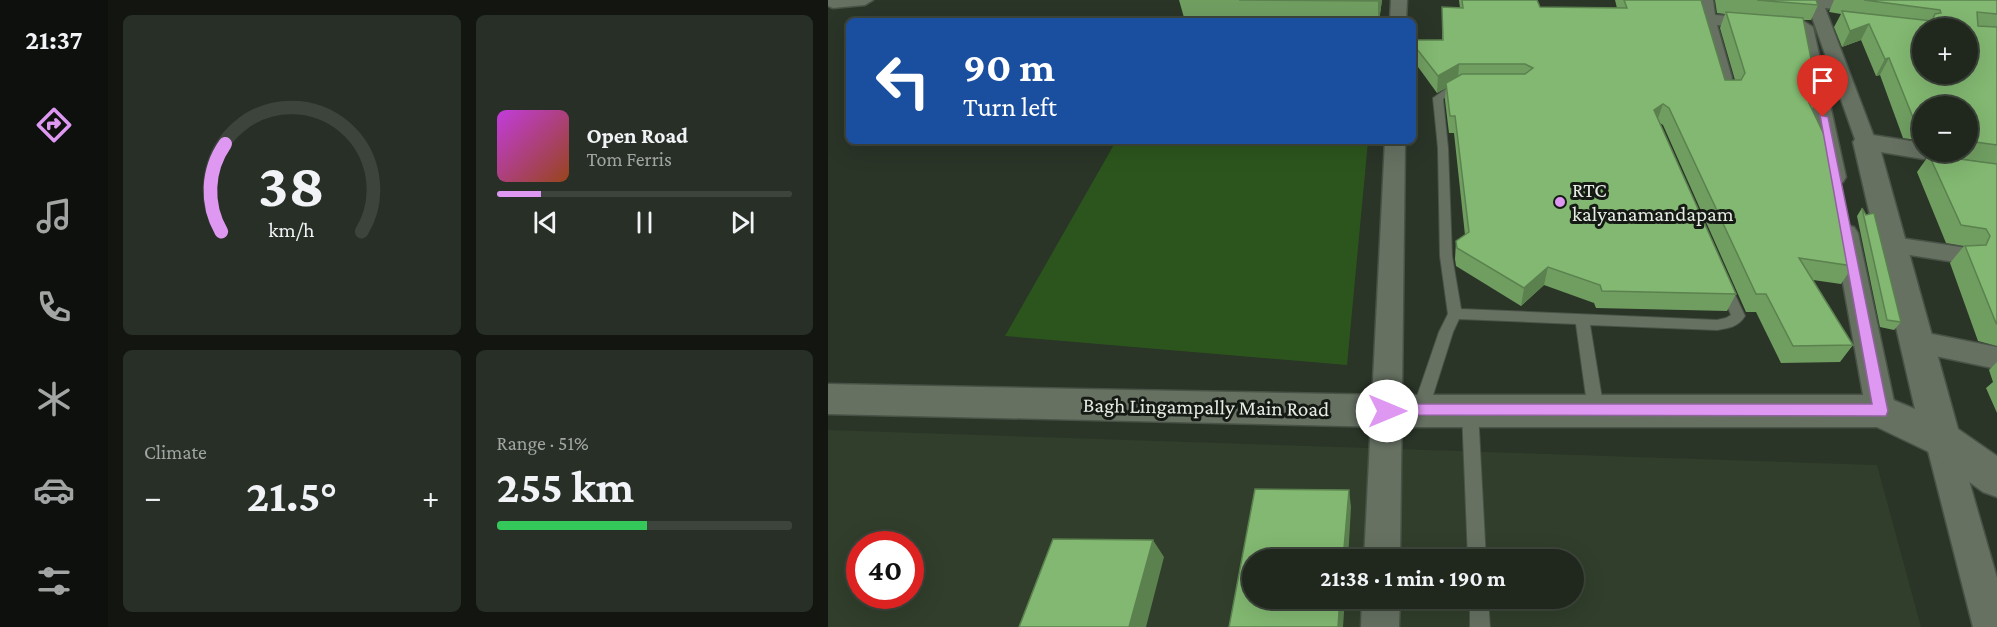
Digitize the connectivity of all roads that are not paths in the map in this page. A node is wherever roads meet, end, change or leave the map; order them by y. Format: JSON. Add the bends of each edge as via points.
{"nodes":[{"id":1,"x":832,"y":0,"type":"edge"},
{"id":2,"x":865,"y":0,"type":"edge"},
{"id":3,"x":1399,"y":0,"type":"edge"},
{"id":4,"x":1705,"y":0,"type":"edge"},
{"id":5,"x":1849,"y":0,"type":"edge"},
{"id":6,"x":1398,"y":18,"type":"edge"},
{"id":7,"x":1707,"y":19,"type":"junction"},
{"id":8,"x":1853,"y":22,"type":"edge"},
{"id":9,"x":1801,"y":25,"type":"junction"},
{"id":10,"x":1480,"y":86,"type":"edge"},
{"id":11,"x":1727,"y":91,"type":"edge"},
{"id":12,"x":1395,"y":144,"type":"edge"},
{"id":13,"x":1869,"y":150,"type":"junction"},
{"id":14,"x":1912,"y":154,"type":"edge"},
{"id":15,"x":1893,"y":245,"type":"junction"},
{"id":16,"x":1961,"y":255,"type":"dead end"},
{"id":17,"x":1720,"y":274,"type":"edge"},
{"id":18,"x":1455,"y":314,"type":"junction"},
{"id":19,"x":1582,"y":320,"type":"junction"},
{"id":20,"x":1917,"y":342,"type":"junction"},
{"id":21,"x":1997,"y":358,"type":"edge"},
{"id":22,"x":828,"y":399,"type":"edge"},
{"id":23,"x":1403,"y":411,"type":"junction"},
{"id":24,"x":1470,"y":411,"type":"junction"},
{"id":25,"x":1596,"y":411,"type":"junction"},
{"id":26,"x":1881,"y":411,"type":"junction"},
{"id":27,"x":1941,"y":439,"type":"junction"},
{"id":28,"x":1997,"y":479,"type":"edge"},
{"id":29,"x":1384,"y":549,"type":"edge"},
{"id":30,"x":1476,"y":549,"type":"edge"},
{"id":31,"x":1381,"y":609,"type":"edge"},
{"id":32,"x":1479,"y":609,"type":"edge"},
{"id":33,"x":1380,"y":627,"type":"edge"},
{"id":34,"x":1480,"y":627,"type":"edge"},
{"id":35,"x":1992,"y":627,"type":"edge"}],
"edges":[{"from":1,"to":2,"type":"street"},
{"from":3,"to":6,"type":"street"},
{"from":4,"to":7,"type":"street"},
{"from":5,"to":9,"type":"street","via":[[1853,6],[1815,3]]},
{"from":7,"to":9,"type":"street"},
{"from":7,"to":11,"type":"street"},
{"from":8,"to":9,"type":"street"},
{"from":9,"to":13,"type":"street"},
{"from":9,"to":26,"type":"street"},
{"from":10,"to":18,"type":"lane","via":[[1453,88],[1438,98],[1446,256]]},
{"from":12,"to":23,"type":"street"},
{"from":13,"to":14,"type":"street"},
{"from":13,"to":15,"type":"street"},
{"from":15,"to":16,"type":"street"},
{"from":15,"to":20,"type":"street"},
{"from":17,"to":19,"type":"lane","via":[[1738,316],[1730,322],[1717,325]]},
{"from":18,"to":19,"type":"lane"},
{"from":18,"to":23,"type":"lane"},
{"from":19,"to":25,"type":"lane"},
{"from":20,"to":21,"type":"street"},
{"from":20,"to":27,"type":"street"},
{"from":22,"to":23,"type":"street","name":"Bagh Lingampally Main Road"},
{"from":23,"to":24,"type":"street","name":"Bagh Lingampally Main Road"},
{"from":23,"to":29,"type":"street"},
{"from":24,"to":25,"type":"street","name":"Bagh Lingampally Main Road"},
{"from":24,"to":30,"type":"lane"},
{"from":25,"to":26,"type":"street","name":"Bagh Lingampally Main Road"},
{"from":26,"to":27,"type":"street","name":"Bagh Lingampally Main Road"},
{"from":27,"to":28,"type":"street","name":"Bagh Lingampally Main Road"},
{"from":27,"to":35,"type":"street"},
{"from":31,"to":33,"type":"street"},
{"from":32,"to":34,"type":"lane"}]}
